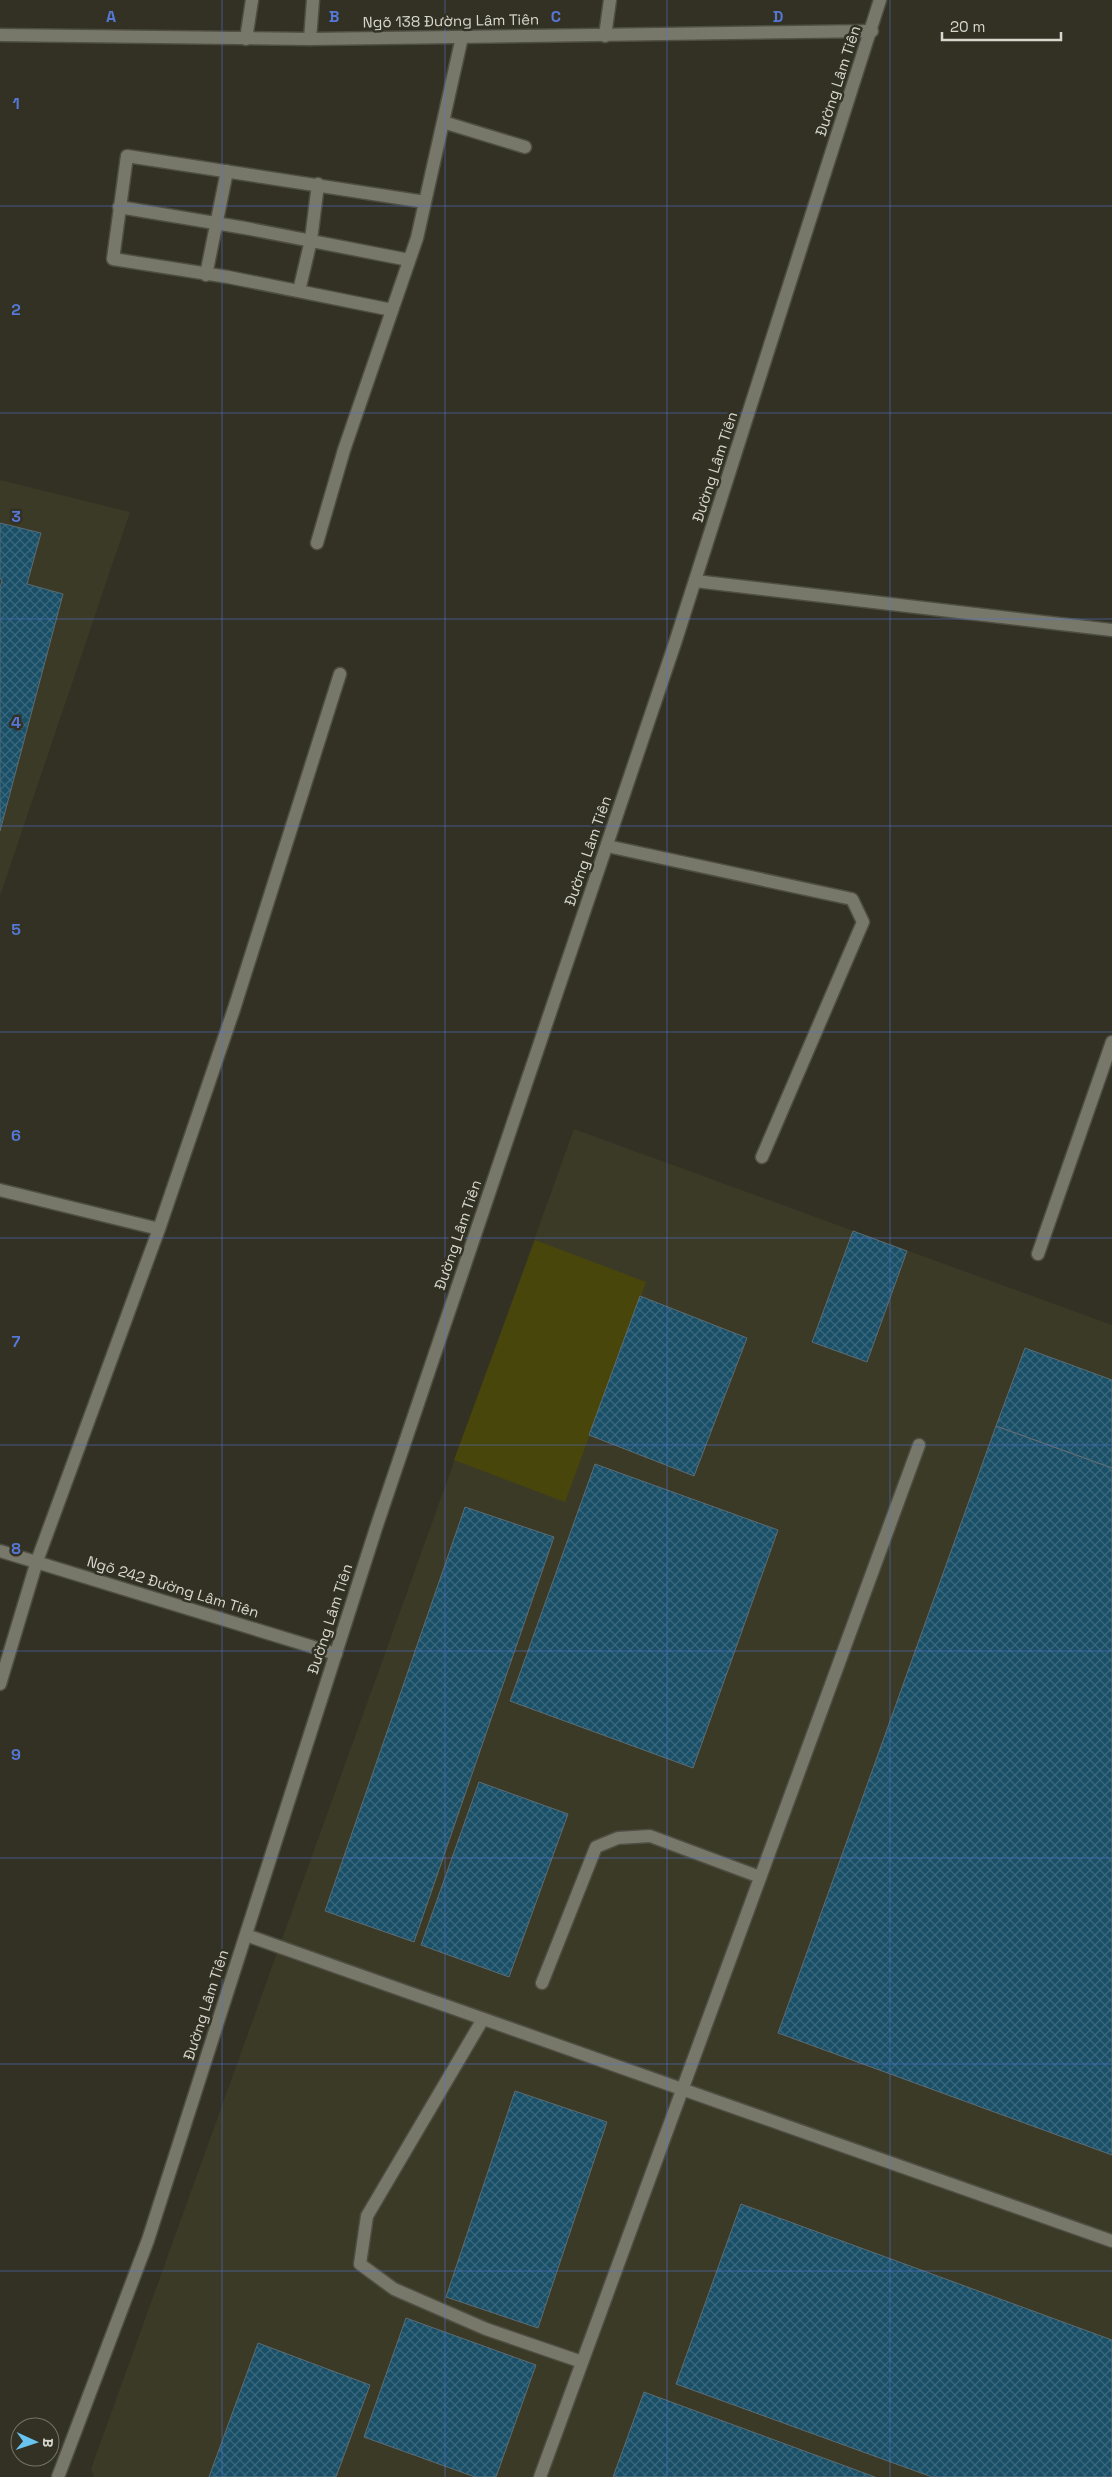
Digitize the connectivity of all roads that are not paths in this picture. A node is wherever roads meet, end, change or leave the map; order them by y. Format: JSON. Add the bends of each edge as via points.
{"nodes":[{"id":1,"x":252,"y":0,"type":"edge"},
{"id":2,"x":313,"y":0,"type":"edge"},
{"id":3,"x":610,"y":0,"type":"edge"},
{"id":4,"x":880,"y":0,"type":"edge"},
{"id":5,"x":872,"y":31,"type":"junction"},
{"id":6,"x":0,"y":35,"type":"edge"},
{"id":7,"x":605,"y":36,"type":"junction"},
{"id":8,"x":462,"y":37,"type":"junction"},
{"id":9,"x":246,"y":39,"type":"junction"},
{"id":10,"x":310,"y":39,"type":"junction"},
{"id":11,"x":443,"y":122,"type":"junction"},
{"id":12,"x":526,"y":147,"type":"dead end"},
{"id":13,"x":227,"y":171,"type":"junction"},
{"id":14,"x":318,"y":184,"type":"junction"},
{"id":15,"x":425,"y":202,"type":"junction"},
{"id":16,"x":119,"y":208,"type":"junction"},
{"id":17,"x":217,"y":224,"type":"junction"},
{"id":18,"x":311,"y":240,"type":"junction"},
{"id":19,"x":410,"y":260,"type":"junction"},
{"id":20,"x":206,"y":275,"type":"junction"},
{"id":21,"x":299,"y":291,"type":"junction"},
{"id":22,"x":392,"y":310,"type":"junction"},
{"id":23,"x":317,"y":543,"type":"dead end"},
{"id":24,"x":695,"y":581,"type":"junction"},
{"id":25,"x":1112,"y":630,"type":"edge"},
{"id":26,"x":340,"y":674,"type":"dead end"},
{"id":27,"x":607,"y":846,"type":"junction"},
{"id":28,"x":1112,"y":1042,"type":"edge"},
{"id":29,"x":762,"y":1157,"type":"dead end"},
{"id":30,"x":0,"y":1190,"type":"edge"},
{"id":31,"x":159,"y":1229,"type":"junction"},
{"id":32,"x":1038,"y":1254,"type":"dead end"},
{"id":33,"x":919,"y":1446,"type":"dead end"},
{"id":34,"x":0,"y":1551,"type":"edge"},
{"id":35,"x":37,"y":1562,"type":"junction"},
{"id":36,"x":336,"y":1654,"type":"junction"},
{"id":37,"x":0,"y":1684,"type":"edge"},
{"id":38,"x":760,"y":1877,"type":"junction"},
{"id":39,"x":246,"y":1935,"type":"junction"},
{"id":40,"x":542,"y":1982,"type":"dead end"},
{"id":41,"x":483,"y":2019,"type":"junction"},
{"id":42,"x":682,"y":2090,"type":"junction"},
{"id":43,"x":1112,"y":2241,"type":"edge"},
{"id":44,"x":582,"y":2362,"type":"junction"},
{"id":45,"x":58,"y":2477,"type":"edge"},
{"id":46,"x":540,"y":2477,"type":"edge"}],
"edges":[{"from":1,"to":9,"type":"street"},
{"from":2,"to":10,"type":"street"},
{"from":3,"to":7,"type":"street"},
{"from":4,"to":5,"type":"street","name":"Đường Lâm Tiên"},
{"from":5,"to":7,"type":"street","name":"Ngõ 138 Đường Lâm Tiên"},
{"from":5,"to":24,"type":"street","name":"Đường Lâm Tiên"},
{"from":6,"to":9,"type":"street","name":"Ngõ 138 Đường Lâm Tiên"},
{"from":7,"to":8,"type":"street","name":"Ngõ 138 Đường Lâm Tiên"},
{"from":8,"to":10,"type":"street","name":"Ngõ 138 Đường Lâm Tiên"},
{"from":8,"to":11,"type":"street"},
{"from":9,"to":10,"type":"street","name":"Ngõ 138 Đường Lâm Tiên"},
{"from":11,"to":12,"type":"street"},
{"from":11,"to":15,"type":"street"},
{"from":13,"to":14,"type":"street"},
{"from":13,"to":16,"type":"street","via":[[127,156]]},
{"from":13,"to":17,"type":"street"},
{"from":14,"to":15,"type":"street"},
{"from":14,"to":18,"type":"street"},
{"from":15,"to":19,"type":"street"},
{"from":16,"to":17,"type":"street"},
{"from":16,"to":20,"type":"street","via":[[113,259]]},
{"from":17,"to":18,"type":"street"},
{"from":17,"to":20,"type":"street"},
{"from":18,"to":19,"type":"street"},
{"from":18,"to":21,"type":"street"},
{"from":19,"to":22,"type":"street"},
{"from":20,"to":21,"type":"street"},
{"from":21,"to":22,"type":"street"},
{"from":22,"to":23,"type":"street","via":[[344,450]]},
{"from":24,"to":25,"type":"street"},
{"from":24,"to":27,"type":"street","name":"Đường Lâm Tiên"},
{"from":26,"to":31,"type":"street","via":[[234,1009]]},
{"from":27,"to":29,"type":"street","via":[[852,899],[863,922]]},
{"from":27,"to":36,"type":"street","name":"Đường Lâm Tiên","via":[[394,1471]]},
{"from":28,"to":32,"type":"street"},
{"from":30,"to":31,"type":"street"},
{"from":31,"to":35,"type":"street"},
{"from":33,"to":38,"type":"street"},
{"from":34,"to":35,"type":"street","name":"Ngõ 242 Đường Lâm Tiên"},
{"from":35,"to":36,"type":"street","name":"Ngõ 242 Đường Lâm Tiên"},
{"from":35,"to":37,"type":"street"},
{"from":36,"to":39,"type":"street","name":"Đường Lâm Tiên"},
{"from":38,"to":40,"type":"street","via":[[650,1836],[618,1838],[596,1846]]},
{"from":38,"to":42,"type":"street"},
{"from":39,"to":41,"type":"street"},
{"from":39,"to":45,"type":"street","name":"Đường Lâm Tiên","via":[[148,2240]]},
{"from":41,"to":42,"type":"street"},
{"from":41,"to":44,"type":"street","via":[[367,2216],[360,2264],[394,2290],[486,2329]]},
{"from":42,"to":43,"type":"street"},
{"from":42,"to":44,"type":"street"},
{"from":44,"to":46,"type":"street"}]}
